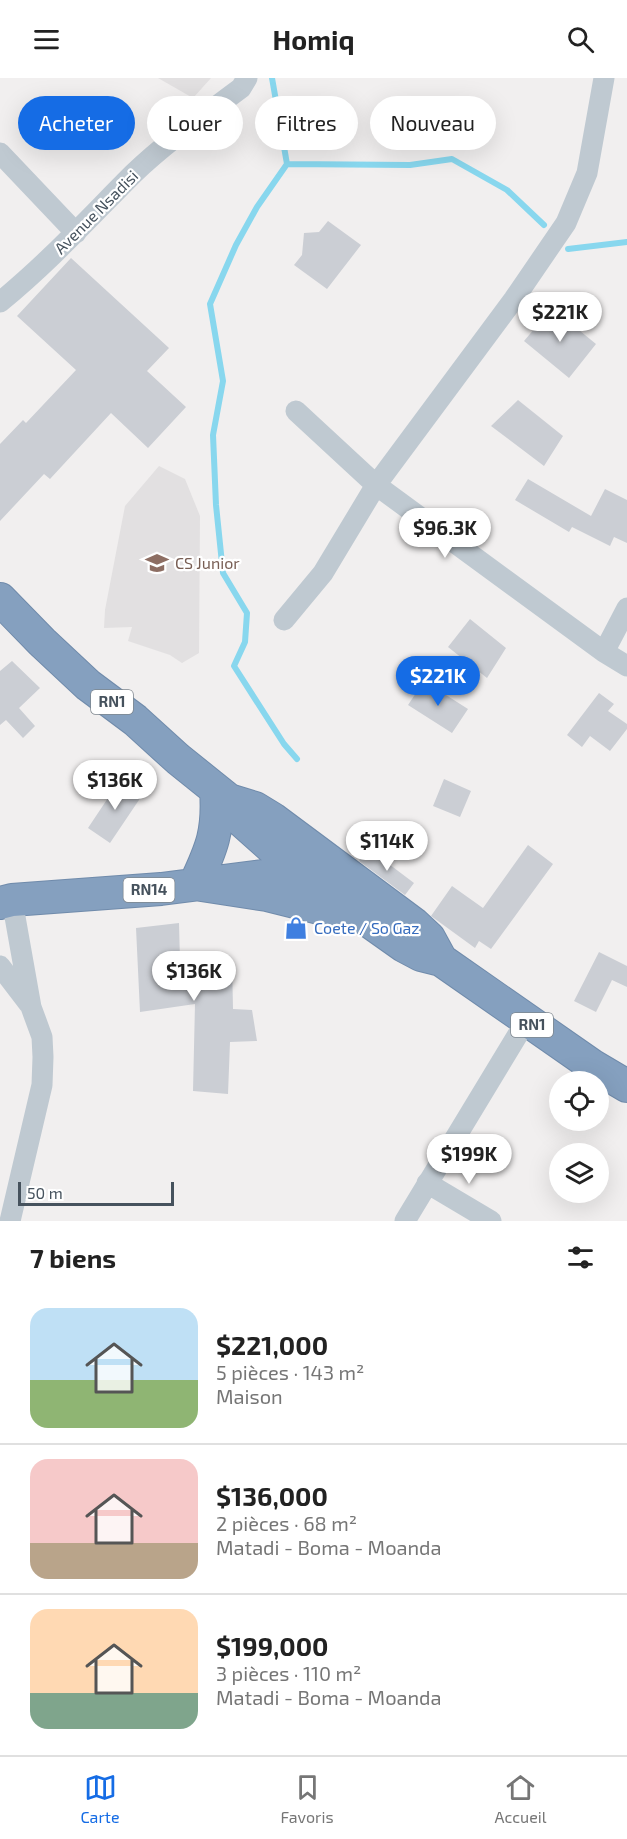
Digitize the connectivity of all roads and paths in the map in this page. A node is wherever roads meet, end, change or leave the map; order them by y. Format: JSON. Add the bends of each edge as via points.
{"nodes":[{"id":1,"x":247,"y":78,"type":"edge"},
{"id":2,"x":604,"y":78,"type":"edge"},
{"id":3,"x":0,"y":153,"type":"edge"},
{"id":4,"x":76,"y":233,"type":"junction"},
{"id":5,"x":0,"y":302,"type":"edge"},
{"id":6,"x":296,"y":411,"type":"dead end"},
{"id":7,"x":376,"y":485,"type":"junction"},
{"id":8,"x":0,"y":599,"type":"edge"},
{"id":9,"x":627,"y":608,"type":"edge"},
{"id":10,"x":284,"y":620,"type":"dead end"},
{"id":11,"x":604,"y":652,"type":"junction"},
{"id":12,"x":627,"y":666,"type":"edge"},
{"id":13,"x":223,"y":795,"type":"junction"},
{"id":14,"x":337,"y":866,"type":"junction"},
{"id":15,"x":298,"y":871,"type":"junction"},
{"id":16,"x":195,"y":884,"type":"junction"},
{"id":17,"x":6,"y":902,"type":"edge"},
{"id":18,"x":368,"y":921,"type":"junction"},
{"id":19,"x":441,"y":960,"type":"junction"},
{"id":20,"x":0,"y":966,"type":"edge"},
{"id":21,"x":31,"y":1007,"type":"junction"},
{"id":22,"x":526,"y":1021,"type":"junction"},
{"id":23,"x":627,"y":1086,"type":"edge"},
{"id":24,"x":427,"y":1183,"type":"junction"},
{"id":25,"x":10,"y":1221,"type":"edge"},
{"id":26,"x":405,"y":1221,"type":"edge"},
{"id":27,"x":491,"y":1221,"type":"edge"}],
"edges":[{"from":1,"to":4,"type":"street","name":"Avenue Nsadisi","via":[[241,88],[134,172]]},
{"from":2,"to":7,"type":"street","via":[[587,173],[566,223]]},
{"from":3,"to":4,"type":"street"},
{"from":4,"to":5,"type":"street","name":"Avenue Nsadisi"},
{"from":6,"to":7,"type":"street"},
{"from":7,"to":10,"type":"street","via":[[323,573]]},
{"from":7,"to":11,"type":"street"},
{"from":8,"to":13,"type":"highway","number":"RN1","via":[[88,685]]},
{"from":9,"to":11,"type":"street"},
{"from":11,"to":12,"type":"street"},
{"from":13,"to":14,"type":"highway","number":"RN1","via":[[273,819]]},
{"from":13,"to":15,"type":"highway","number":"RN1","via":[[242,821]]},
{"from":13,"to":16,"type":"highway","via":[[215,835]]},
{"from":14,"to":15,"type":"highway","number":"RN14"},
{"from":14,"to":19,"type":"highway","number":"RN1","via":[[429,938]]},
{"from":15,"to":16,"type":"highway","number":"RN14"},
{"from":15,"to":18,"type":"highway","number":"RN1"},
{"from":16,"to":17,"type":"highway","number":"RN14"},
{"from":16,"to":18,"type":"highway","via":[[267,895]]},
{"from":17,"to":21,"type":"street"},
{"from":18,"to":19,"type":"highway","number":"RN1","via":[[404,946]]},
{"from":19,"to":22,"type":"highway","number":"RN1"},
{"from":20,"to":21,"type":"street"},
{"from":21,"to":25,"type":"street","via":[[42,1037],[42,1085]]},
{"from":22,"to":23,"type":"highway","number":"RN1"},
{"from":22,"to":24,"type":"street"},
{"from":24,"to":26,"type":"street"},
{"from":24,"to":27,"type":"street"}]}
